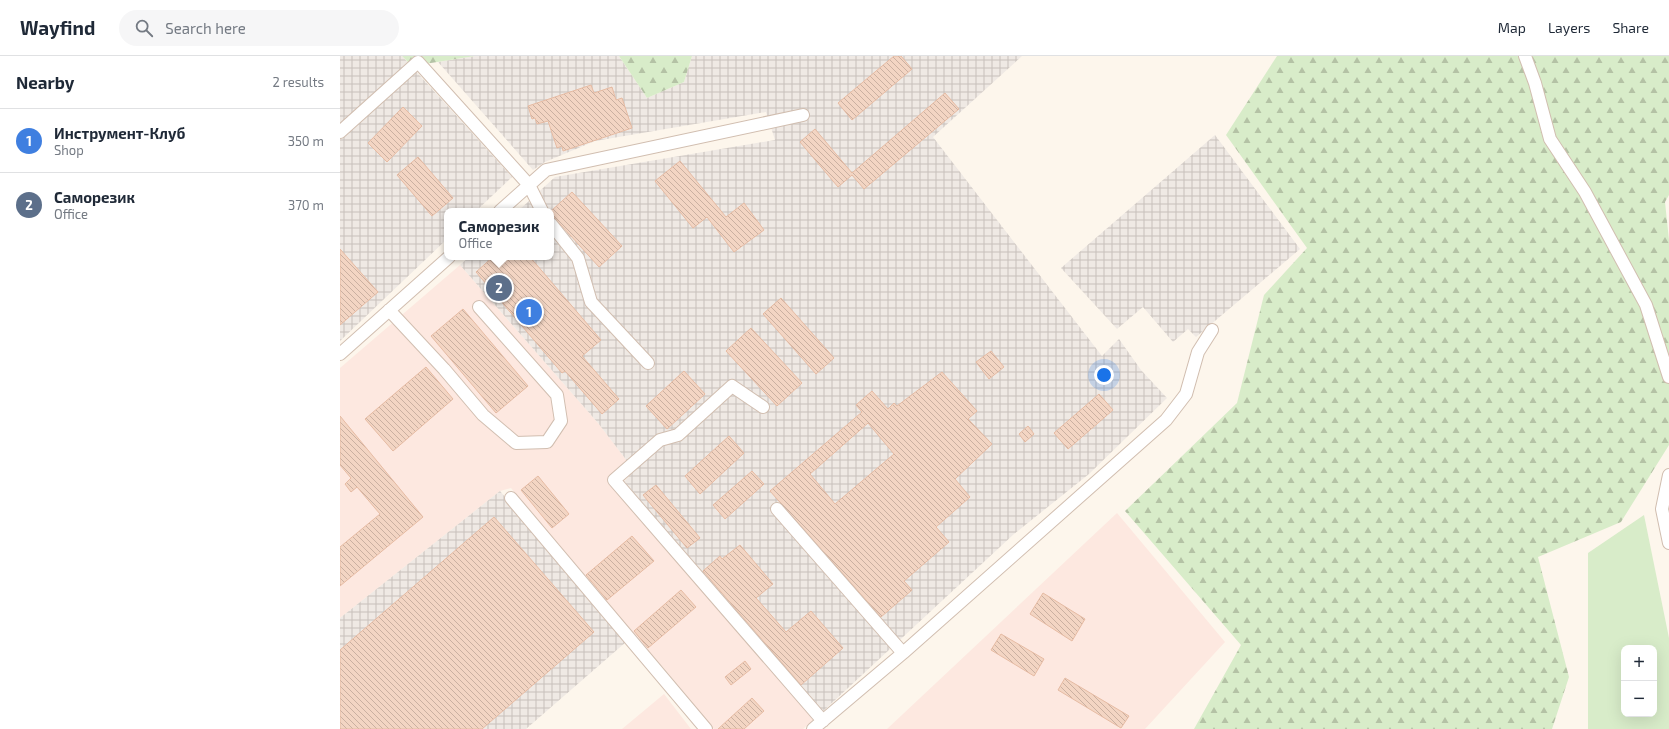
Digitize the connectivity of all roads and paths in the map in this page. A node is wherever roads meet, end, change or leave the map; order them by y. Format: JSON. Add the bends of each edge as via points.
{"nodes":[{"id":1,"x":1525,"y":56,"type":"edge"},
{"id":2,"x":414,"y":59,"type":"edge"},
{"id":3,"x":803,"y":115,"type":"dead end"},
{"id":4,"x":340,"y":132,"type":"edge"},
{"id":5,"x":529,"y":185,"type":"junction"},
{"id":6,"x":503,"y":208,"type":"edge"},
{"id":7,"x":540,"y":208,"type":"edge"},
{"id":8,"x":554,"y":228,"type":"edge"},
{"id":9,"x":446,"y":260,"type":"edge"},
{"id":10,"x":479,"y":307,"type":"dead end"},
{"id":11,"x":389,"y":310,"type":"junction"},
{"id":12,"x":1212,"y":330,"type":"dead end"},
{"id":13,"x":340,"y":354,"type":"edge"},
{"id":14,"x":648,"y":364,"type":"dead end"},
{"id":15,"x":1669,"y":377,"type":"edge"},
{"id":16,"x":763,"y":407,"type":"dead end"},
{"id":17,"x":1669,"y":475,"type":"edge"},
{"id":18,"x":511,"y":498,"type":"dead end"},
{"id":19,"x":778,"y":509,"type":"dead end"},
{"id":20,"x":1669,"y":543,"type":"edge"},
{"id":21,"x":903,"y":653,"type":"junction"},
{"id":22,"x":823,"y":721,"type":"junction"},
{"id":23,"x":706,"y":729,"type":"edge"},
{"id":24,"x":813,"y":729,"type":"edge"}],
"edges":[{"from":1,"to":15,"type":"street","via":[[1550,140],[1585,192],[1646,305]]},
{"from":2,"to":4,"type":"street"},
{"from":2,"to":5,"type":"street"},
{"from":3,"to":5,"type":"street","via":[[546,170]]},
{"from":5,"to":6,"type":"street"},
{"from":5,"to":7,"type":"street"},
{"from":8,"to":14,"type":"street","via":[[578,258],[591,302]]},
{"from":9,"to":11,"type":"street"},
{"from":10,"to":11,"type":"street","via":[[557,395],[561,421],[547,442],[516,443],[483,415]]},
{"from":11,"to":13,"type":"street"},
{"from":12,"to":21,"type":"street","via":[[1198,352],[1186,394],[1166,420]]},
{"from":16,"to":22,"type":"street","via":[[732,386],[678,435],[660,440],[614,480]]},
{"from":17,"to":20,"type":"street","via":[[1662,509]]},
{"from":18,"to":23,"type":"street"},
{"from":19,"to":21,"type":"street"},
{"from":21,"to":22,"type":"street"},
{"from":22,"to":24,"type":"street"}]}
